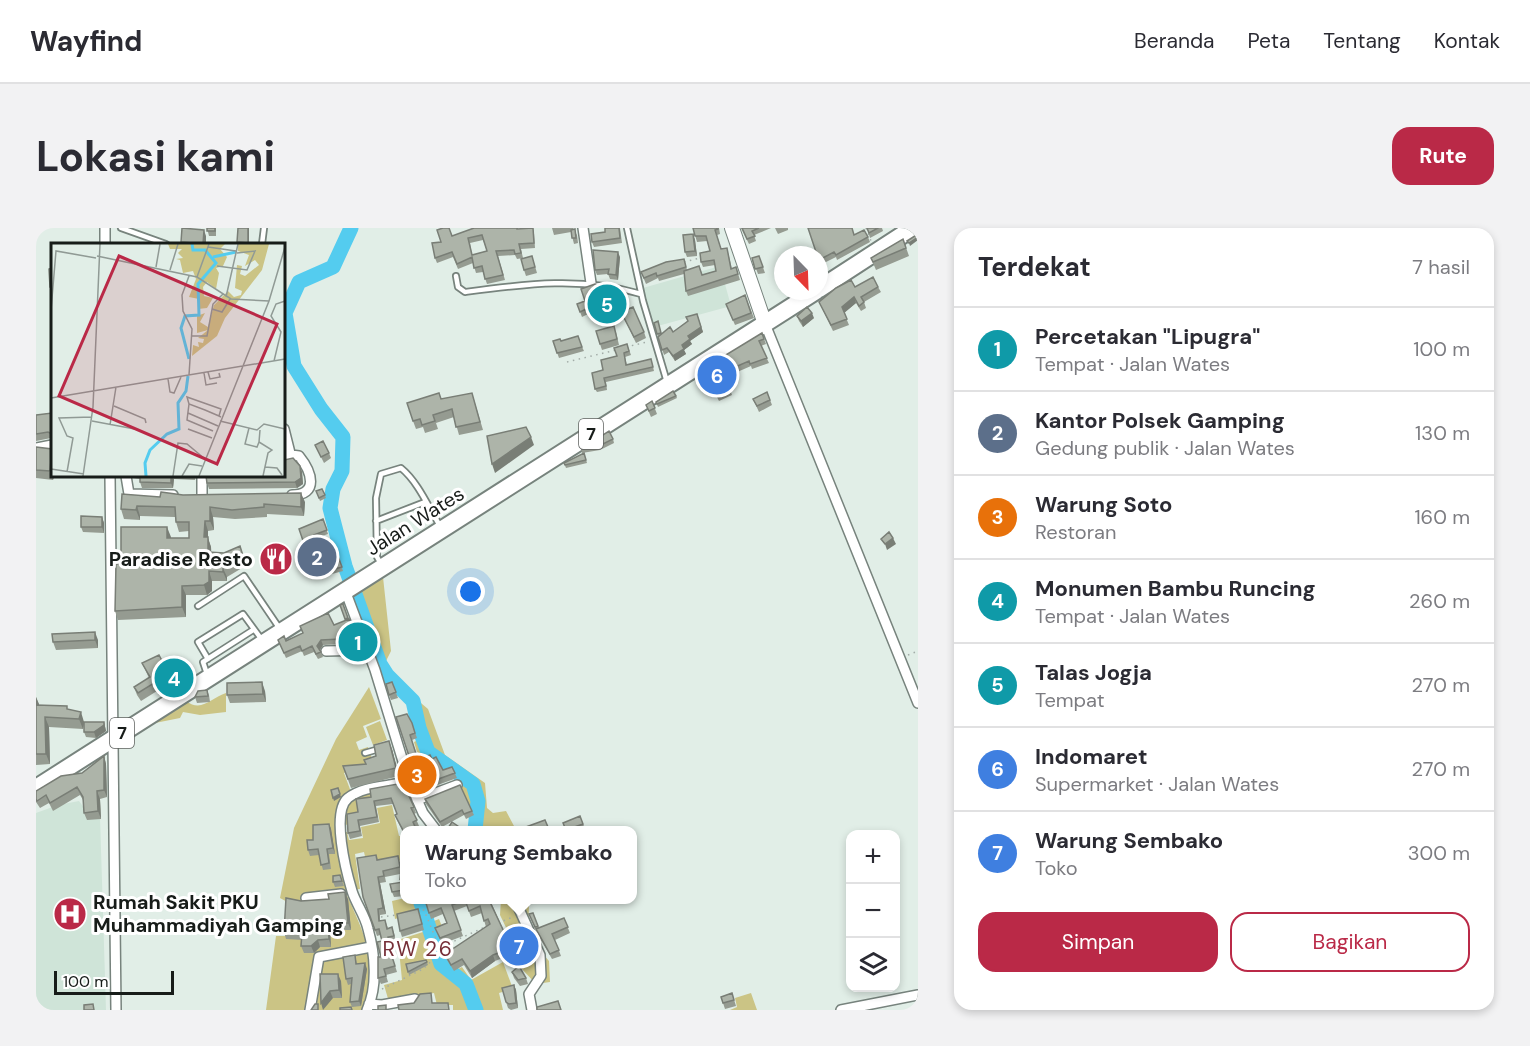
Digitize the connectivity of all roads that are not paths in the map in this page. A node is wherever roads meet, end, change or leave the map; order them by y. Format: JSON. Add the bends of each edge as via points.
{"nodes":[{"id":1,"x":121,"y":228,"type":"edge"},
{"id":2,"x":264,"y":228,"type":"edge"},
{"id":3,"x":584,"y":228,"type":"edge"},
{"id":4,"x":627,"y":228,"type":"edge"},
{"id":5,"x":732,"y":228,"type":"edge"},
{"id":6,"x":913,"y":228,"type":"edge"},
{"id":7,"x":162,"y":243,"type":"edge"},
{"id":8,"x":262,"y":243,"type":"edge"},
{"id":9,"x":456,"y":276,"type":"dead end"},
{"id":10,"x":591,"y":283,"type":"junction"},
{"id":11,"x":828,"y":283,"type":"edge"},
{"id":12,"x":641,"y":294,"type":"junction"},
{"id":13,"x":802,"y":300,"type":"edge"},
{"id":14,"x":765,"y":324,"type":"junction"},
{"id":15,"x":668,"y":385,"type":"junction"},
{"id":16,"x":285,"y":437,"type":"edge"},
{"id":17,"x":51,"y":445,"type":"edge"},
{"id":18,"x":36,"y":448,"type":"edge"},
{"id":19,"x":287,"y":454,"type":"edge"},
{"id":20,"x":110,"y":477,"type":"edge"},
{"id":21,"x":126,"y":477,"type":"edge"},
{"id":22,"x":202,"y":477,"type":"edge"},
{"id":23,"x":278,"y":495,"type":"edge"},
{"id":24,"x":181,"y":496,"type":"edge"},
{"id":25,"x":191,"y":496,"type":"edge"},
{"id":26,"x":202,"y":496,"type":"junction"},
{"id":27,"x":212,"y":496,"type":"edge"},
{"id":28,"x":425,"y":502,"type":"junction"},
{"id":29,"x":376,"y":521,"type":"junction"},
{"id":30,"x":441,"y":529,"type":"junction"},
{"id":31,"x":382,"y":566,"type":"junction"},
{"id":32,"x":348,"y":589,"type":"junction"},
{"id":33,"x":198,"y":606,"type":"dead end"},
{"id":34,"x":282,"y":631,"type":"junction"},
{"id":35,"x":259,"y":636,"type":"junction"},
{"id":36,"x":368,"y":650,"type":"junction"},
{"id":37,"x":326,"y":651,"type":"dead end"},
{"id":38,"x":208,"y":659,"type":"junction"},
{"id":39,"x":208,"y":678,"type":"junction"},
{"id":40,"x":918,"y":703,"type":"edge"},
{"id":41,"x":112,"y":740,"type":"junction"},
{"id":42,"x":399,"y":743,"type":"junction"},
{"id":43,"x":365,"y":753,"type":"dead end"},
{"id":44,"x":409,"y":781,"type":"junction"},
{"id":45,"x":457,"y":785,"type":"edge"},
{"id":46,"x":36,"y":788,"type":"edge"},
{"id":47,"x":417,"y":800,"type":"junction"},
{"id":48,"x":433,"y":826,"type":"edge"},
{"id":49,"x":352,"y":892,"type":"junction"},
{"id":50,"x":306,"y":898,"type":"edge"},
{"id":51,"x":516,"y":904,"type":"edge"},
{"id":52,"x":371,"y":946,"type":"junction"},
{"id":53,"x":918,"y":995,"type":"edge"},
{"id":54,"x":415,"y":999,"type":"edge"},
{"id":55,"x":368,"y":1007,"type":"edge"},
{"id":56,"x":116,"y":1010,"type":"edge"},
{"id":57,"x":310,"y":1010,"type":"edge"},
{"id":58,"x":532,"y":1010,"type":"edge"},
{"id":59,"x":841,"y":1010,"type":"edge"}],
"edges":[{"from":1,"to":7,"type":"lane"},
{"from":2,"to":8,"type":"lane"},
{"from":3,"to":10,"type":"street"},
{"from":4,"to":12,"type":"lane"},
{"from":5,"to":14,"type":"street"},
{"from":6,"to":11,"type":"highway","name":"Jalan Wates","number":"7"},
{"from":9,"to":10,"type":"lane","via":[[458,288],[465,292],[558,282]]},
{"from":10,"to":12,"type":"lane"},
{"from":12,"to":15,"type":"lane"},
{"from":13,"to":14,"type":"highway","name":"Jalan Wates","number":"7"},
{"from":14,"to":15,"type":"highway","name":"Jalan Wates","number":"7"},
{"from":14,"to":40,"type":"street"},
{"from":15,"to":30,"type":"highway","name":"Jalan Wates","number":"7"},
{"from":16,"to":19,"type":"street"},
{"from":17,"to":18,"type":"street"},
{"from":19,"to":23,"type":"street","via":[[302,459],[312,484],[306,493]]},
{"from":20,"to":41,"type":"street"},
{"from":21,"to":24,"type":"street","via":[[129,494]]},
{"from":22,"to":26,"type":"street"},
{"from":25,"to":26,"type":"street"},
{"from":26,"to":27,"type":"street"},
{"from":28,"to":29,"type":"lane"},
{"from":28,"to":29,"type":"lane","via":[[401,468],[381,474]]},
{"from":28,"to":30,"type":"lane"},
{"from":29,"to":31,"type":"lane","via":[[377,557]]},
{"from":30,"to":31,"type":"highway","name":"Jalan Wates","number":"7"},
{"from":31,"to":32,"type":"highway","name":"Jalan Wates","number":"7"},
{"from":32,"to":34,"type":"highway","name":"Jalan Wates","number":"7"},
{"from":32,"to":36,"type":"street"},
{"from":33,"to":34,"type":"lane","via":[[246,576]]},
{"from":34,"to":35,"type":"highway","name":"Jalan Wates","number":"7"},
{"from":35,"to":38,"type":"lane"},
{"from":35,"to":38,"type":"lane","via":[[243,614],[198,642]]},
{"from":35,"to":39,"type":"highway","name":"Jalan Wates","number":"7"},
{"from":36,"to":37,"type":"street"},
{"from":36,"to":42,"type":"street"},
{"from":38,"to":39,"type":"lane","via":[[203,662]]},
{"from":39,"to":41,"type":"highway","name":"Jalan Wates","number":"7"},
{"from":41,"to":46,"type":"highway","name":"Jalan Wates","number":"7"},
{"from":41,"to":56,"type":"street"},
{"from":42,"to":43,"type":"lane"},
{"from":42,"to":44,"type":"street"},
{"from":44,"to":47,"type":"street"},
{"from":44,"to":49,"type":"street","via":[[363,790],[340,808]]},
{"from":45,"to":47,"type":"street"},
{"from":47,"to":48,"type":"street"},
{"from":49,"to":50,"type":"street"},
{"from":49,"to":52,"type":"street","via":[[365,919]]},
{"from":51,"to":58,"type":"street","via":[[540,955],[541,976],[528,994]]},
{"from":52,"to":55,"type":"street","via":[[374,974]]},
{"from":52,"to":57,"type":"street","via":[[319,957]]},
{"from":53,"to":59,"type":"street"},
{"from":54,"to":55,"type":"street"}]}
